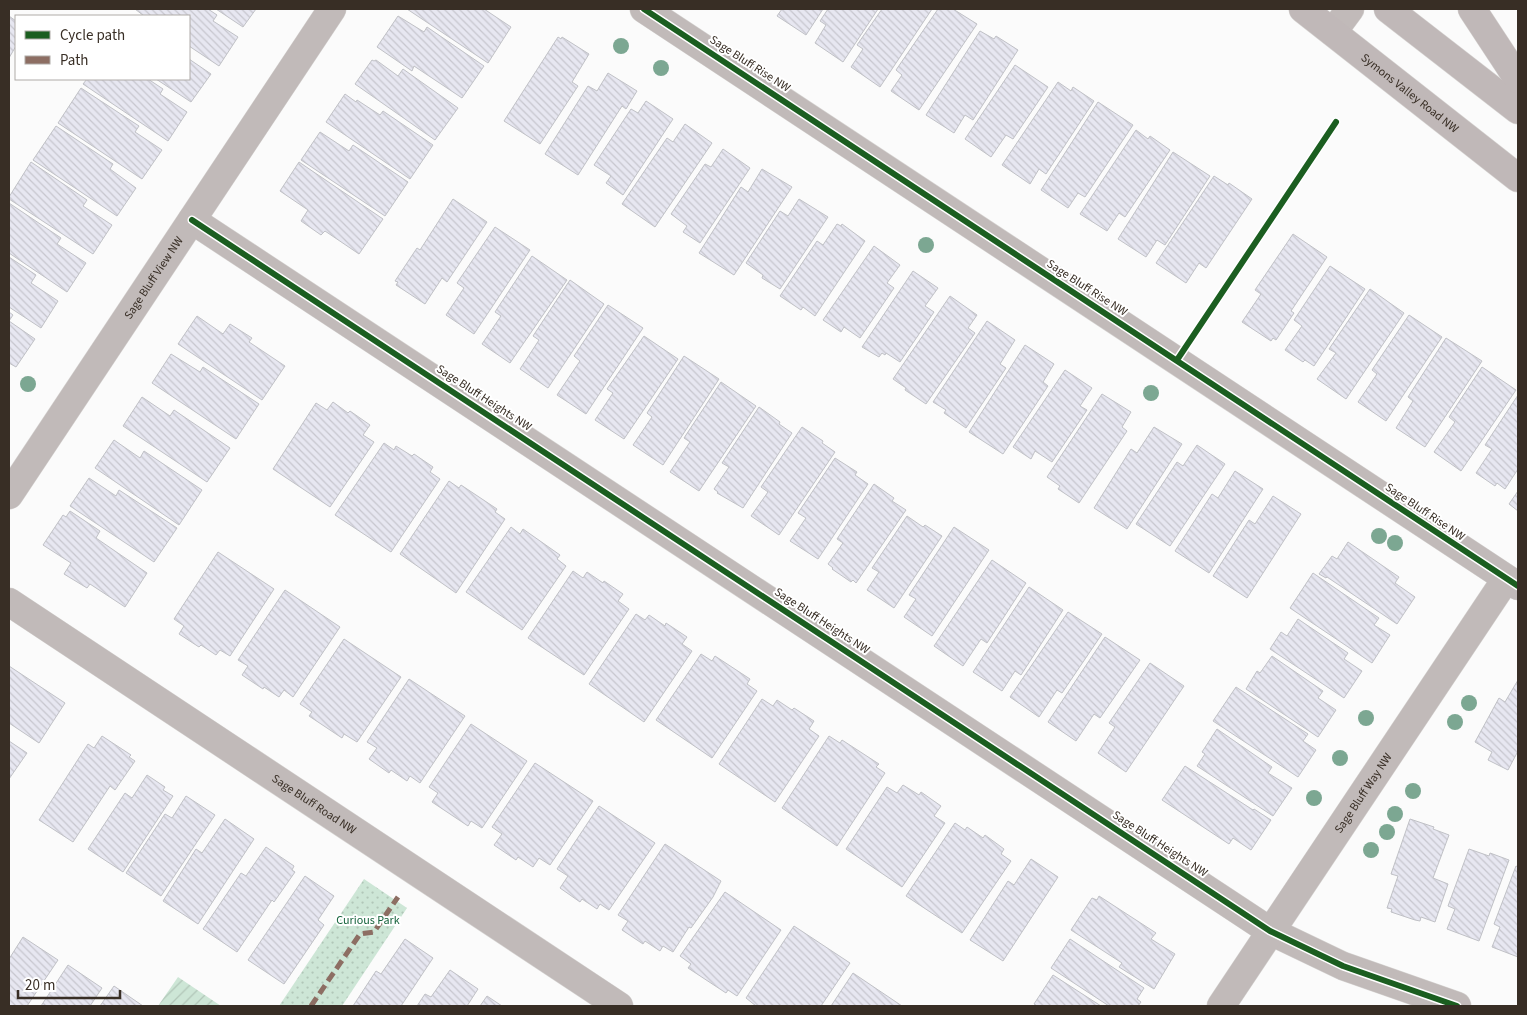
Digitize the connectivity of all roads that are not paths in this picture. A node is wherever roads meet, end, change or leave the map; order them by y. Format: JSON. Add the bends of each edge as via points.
{"nodes":[{"id":1,"x":332,"y":9,"type":"edge"},
{"id":2,"x":644,"y":9,"type":"edge"},
{"id":3,"x":1302,"y":9,"type":"edge"},
{"id":4,"x":1350,"y":9,"type":"edge"},
{"id":5,"x":1388,"y":9,"type":"edge"},
{"id":6,"x":1472,"y":9,"type":"edge"},
{"id":7,"x":1333,"y":32,"type":"junction"},
{"id":8,"x":1518,"y":79,"type":"edge"},
{"id":9,"x":1518,"y":110,"type":"edge"},
{"id":10,"x":1518,"y":178,"type":"edge"},
{"id":11,"x":192,"y":220,"type":"junction"},
{"id":12,"x":9,"y":495,"type":"edge"},
{"id":13,"x":1512,"y":583,"type":"edge"},
{"id":14,"x":9,"y":602,"type":"edge"},
{"id":15,"x":1270,"y":931,"type":"junction"},
{"id":16,"x":619,"y":1006,"type":"edge"},
{"id":17,"x":1221,"y":1006,"type":"edge"},
{"id":18,"x":1457,"y":1006,"type":"edge"}],
"edges":[{"from":1,"to":11,"type":"street","name":"Sage Bluff View NW"},
{"from":2,"to":13,"type":"street","name":"Sage Bluff Rise NW"},
{"from":3,"to":7,"type":"main road","name":"Symons Valley Road NW"},
{"from":4,"to":7,"type":"street"},
{"from":5,"to":9,"type":"main road"},
{"from":6,"to":8,"type":"main road"},
{"from":7,"to":10,"type":"main road","name":"Symons Valley Road NW"},
{"from":11,"to":12,"type":"street","name":"Sage Bluff View NW"},
{"from":11,"to":15,"type":"street","name":"Sage Bluff Heights NW"},
{"from":13,"to":15,"type":"street","name":"Sage Bluff Way NW"},
{"from":14,"to":16,"type":"street","name":"Sage Bluff Road NW"},
{"from":15,"to":17,"type":"street","name":"Sage Bluff Way NW"},
{"from":15,"to":18,"type":"street","name":"Sage Bluff Heights NW","via":[[1342,966]]}]}
